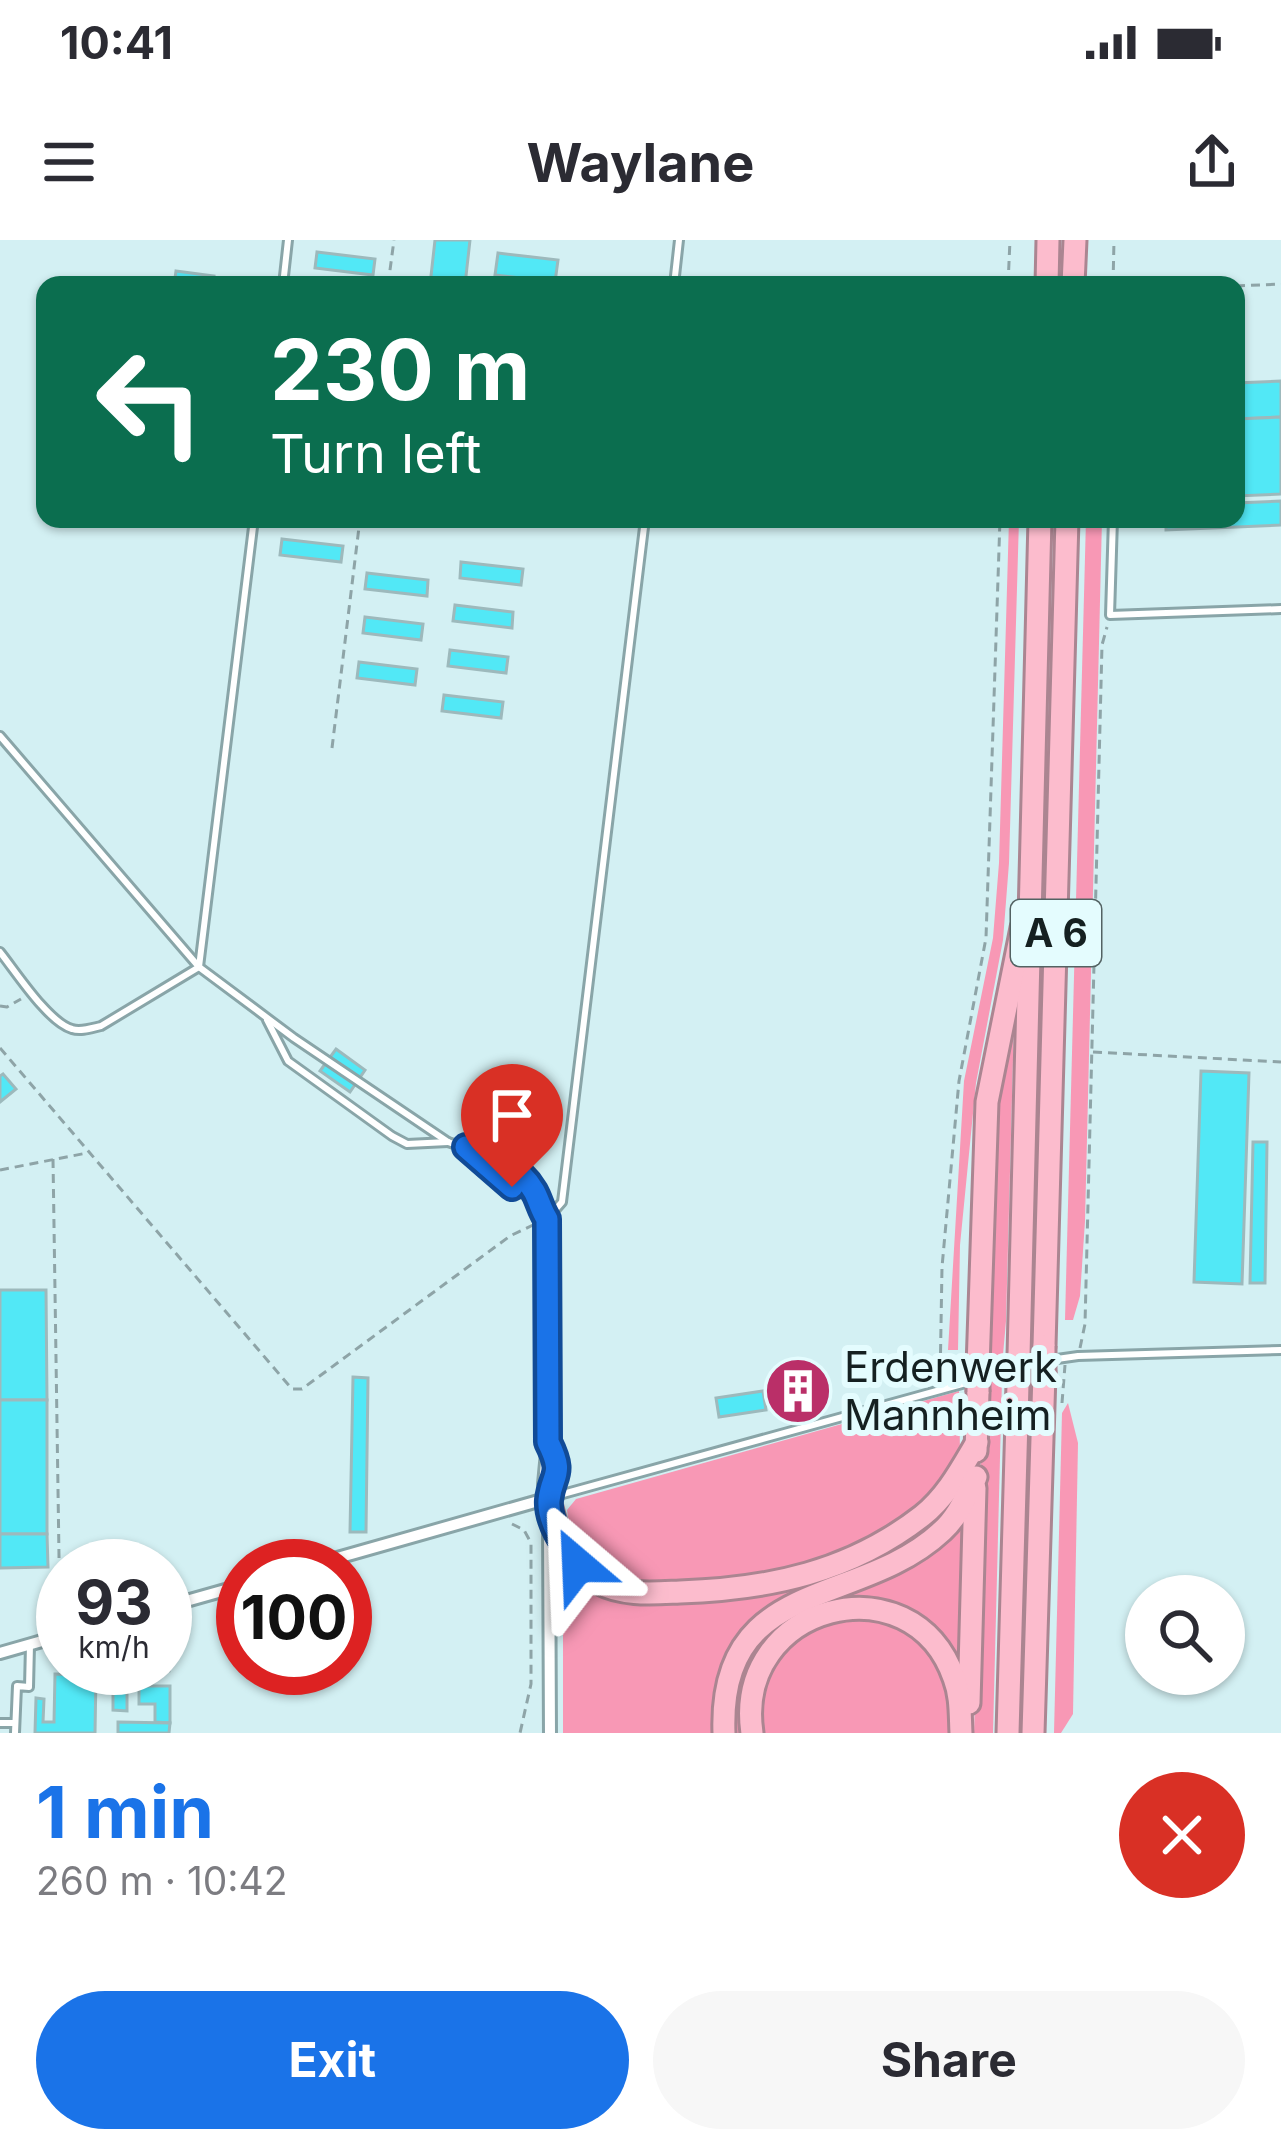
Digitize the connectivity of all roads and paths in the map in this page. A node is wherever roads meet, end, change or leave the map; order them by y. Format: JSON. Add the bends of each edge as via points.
{"nodes":[{"id":1,"x":288,"y":240,"type":"edge"},
{"id":2,"x":394,"y":240,"type":"edge"},
{"id":3,"x":679,"y":240,"type":"edge"},
{"id":4,"x":1010,"y":240,"type":"edge"},
{"id":5,"x":1048,"y":240,"type":"edge"},
{"id":6,"x":1075,"y":240,"type":"edge"},
{"id":7,"x":1114,"y":240,"type":"edge"},
{"id":8,"x":284,"y":276,"type":"edge"},
{"id":9,"x":389,"y":276,"type":"edge"},
{"id":10,"x":675,"y":276,"type":"edge"},
{"id":11,"x":1008,"y":276,"type":"edge"},
{"id":12,"x":1047,"y":276,"type":"edge"},
{"id":13,"x":1073,"y":276,"type":"edge"},
{"id":14,"x":1113,"y":276,"type":"edge"},
{"id":15,"x":1281,"y":284,"type":"edge"},
{"id":16,"x":1245,"y":286,"type":"edge"},
{"id":17,"x":253,"y":528,"type":"edge"},
{"id":18,"x":359,"y":528,"type":"edge"},
{"id":19,"x":644,"y":528,"type":"edge"},
{"id":20,"x":1000,"y":528,"type":"edge"},
{"id":21,"x":1040,"y":528,"type":"edge"},
{"id":22,"x":1067,"y":528,"type":"edge"},
{"id":23,"x":1113,"y":528,"type":"edge"},
{"id":24,"x":1281,"y":609,"type":"edge"},
{"id":25,"x":1111,"y":616,"type":"junction"},
{"id":26,"x":0,"y":736,"type":"edge"},
{"id":27,"x":332,"y":748,"type":"dead end"},
{"id":28,"x":1031,"y":898,"type":"junction"},
{"id":29,"x":0,"y":952,"type":"edge"},
{"id":30,"x":199,"y":967,"type":"junction"},
{"id":31,"x":33,"y":993,"type":"junction"},
{"id":32,"x":0,"y":1006,"type":"edge"},
{"id":33,"x":265,"y":1017,"type":"junction"},
{"id":34,"x":0,"y":1048,"type":"edge"},
{"id":35,"x":1093,"y":1052,"type":"junction"},
{"id":36,"x":1281,"y":1062,"type":"edge"},
{"id":37,"x":448,"y":1142,"type":"junction"},
{"id":38,"x":466,"y":1147,"type":"junction"},
{"id":39,"x":90,"y":1152,"type":"junction"},
{"id":40,"x":53,"y":1159,"type":"junction"},
{"id":41,"x":0,"y":1169,"type":"edge"},
{"id":42,"x":539,"y":1207,"type":"junction"},
{"id":43,"x":547,"y":1219,"type":"junction"},
{"id":44,"x":1281,"y":1351,"type":"edge"},
{"id":45,"x":1078,"y":1356,"type":"junction"},
{"id":46,"x":1066,"y":1357,"type":"junction"},
{"id":47,"x":940,"y":1390,"type":"junction"},
{"id":48,"x":1061,"y":1407,"type":"dead end"},
{"id":49,"x":976,"y":1442,"type":"junction"},
{"id":50,"x":976,"y":1477,"type":"junction"},
{"id":51,"x":549,"y":1498,"type":"junction"},
{"id":52,"x":509,"y":1509,"type":"junction"},
{"id":53,"x":60,"y":1539,"type":"edge"},
{"id":54,"x":372,"y":1548,"type":"edge"},
{"id":55,"x":36,"y":1644,"type":"edge"},
{"id":56,"x":31,"y":1645,"type":"junction"},
{"id":57,"x":0,"y":1653,"type":"edge"},
{"id":58,"x":0,"y":1723,"type":"edge"},
{"id":59,"x":15,"y":1723,"type":"junction"},
{"id":60,"x":15,"y":1733,"type":"edge"},
{"id":61,"x":520,"y":1733,"type":"edge"},
{"id":62,"x":546,"y":1733,"type":"edge"},
{"id":63,"x":724,"y":1733,"type":"edge"},
{"id":64,"x":752,"y":1733,"type":"edge"},
{"id":65,"x":964,"y":1733,"type":"edge"},
{"id":66,"x":1008,"y":1733,"type":"edge"},
{"id":67,"x":1034,"y":1733,"type":"edge"}],
"edges":[{"from":1,"to":8,"type":"lane"},
{"from":2,"to":9,"type":"path"},
{"from":3,"to":10,"type":"lane"},
{"from":4,"to":11,"type":"path"},
{"from":5,"to":12,"type":"highway"},
{"from":6,"to":13,"type":"highway"},
{"from":7,"to":14,"type":"path"},
{"from":15,"to":16,"type":"path"},
{"from":17,"to":30,"type":"lane"},
{"from":18,"to":27,"type":"path"},
{"from":19,"to":43,"type":"lane","via":[[562,1202]]},
{"from":20,"to":47,"type":"path","via":[[986,938],[959,1081]]},
{"from":21,"to":28,"type":"highway","number":"A 6"},
{"from":22,"to":67,"type":"highway","number":"A 6","bridge":true},
{"from":23,"to":25,"type":"lane"},
{"from":24,"to":25,"type":"lane"},
{"from":25,"to":35,"type":"path","via":[[1102,645]]},
{"from":26,"to":30,"type":"lane"},
{"from":28,"to":49,"type":"highway","bridge":true,"via":[[987,1102]]},
{"from":28,"to":66,"type":"highway","number":"A 6","bridge":true},
{"from":29,"to":31,"type":"lane"},
{"from":30,"to":31,"type":"lane","via":[[83,1030],[70,1029]]},
{"from":30,"to":33,"type":"lane"},
{"from":31,"to":32,"type":"path"},
{"from":33,"to":37,"type":"lane"},
{"from":33,"to":37,"type":"lane","via":[[288,1061],[392,1136],[407,1144]]},
{"from":34,"to":39,"type":"path"},
{"from":35,"to":36,"type":"path"},
{"from":35,"to":45,"type":"path"},
{"from":37,"to":38,"type":"lane"},
{"from":38,"to":42,"type":"lane"},
{"from":38,"to":42,"type":"lane","via":[[504,1161]]},
{"from":39,"to":40,"type":"path"},
{"from":39,"to":43,"type":"path","via":[[292,1389],[509,1237]]},
{"from":40,"to":41,"type":"path"},
{"from":40,"to":53,"type":"path"},
{"from":42,"to":43,"type":"street"},
{"from":43,"to":51,"type":"street"},
{"from":44,"to":45,"type":"lane"},
{"from":45,"to":46,"type":"lane"},
{"from":46,"to":47,"type":"lane"},
{"from":46,"to":48,"type":"path"},
{"from":47,"to":51,"type":"lane"},
{"from":49,"to":50,"type":"highway"},
{"from":49,"to":51,"type":"highway","via":[[939,1501],[904,1528],[817,1573],[754,1588],[606,1587],[570,1554]]},
{"from":50,"to":63,"type":"highway","via":[[953,1520],[929,1542],[790,1604],[762,1625],[729,1679]]},
{"from":50,"to":65,"type":"highway"},
{"from":51,"to":52,"type":"street"},
{"from":51,"to":62,"type":"street"},
{"from":52,"to":54,"type":"street"},
{"from":52,"to":61,"type":"path","via":[[512,1525],[531,1543],[531,1684]]},
{"from":55,"to":56,"type":"street"},
{"from":56,"to":57,"type":"street"},
{"from":56,"to":59,"type":"lane","via":[[29,1687],[17,1686]]},
{"from":58,"to":59,"type":"lane"},
{"from":59,"to":60,"type":"lane"},
{"from":64,"to":65,"type":"highway","via":[[751,1696],[771,1650],[819,1614],[858,1608],[893,1615],[933,1643],[954,1678]]}]}
